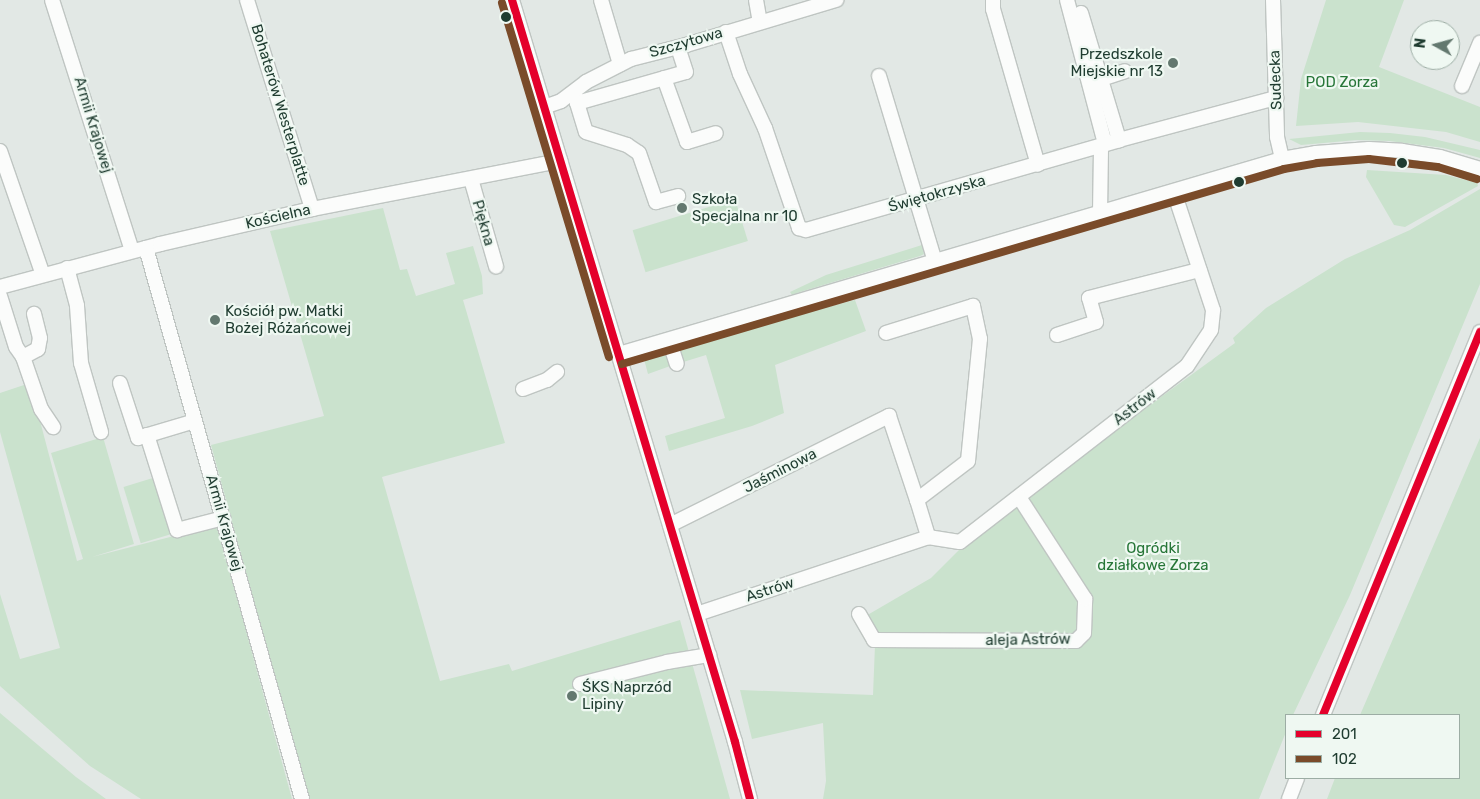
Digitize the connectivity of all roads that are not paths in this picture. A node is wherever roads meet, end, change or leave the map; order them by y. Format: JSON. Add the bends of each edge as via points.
{"nodes":[{"id":1,"x":52,"y":0,"type":"edge"},
{"id":2,"x":247,"y":0,"type":"edge"},
{"id":3,"x":512,"y":0,"type":"edge"},
{"id":4,"x":601,"y":0,"type":"edge"},
{"id":5,"x":756,"y":0,"type":"edge"},
{"id":6,"x":836,"y":0,"type":"edge"},
{"id":7,"x":993,"y":0,"type":"edge"},
{"id":8,"x":1067,"y":0,"type":"edge"},
{"id":9,"x":1273,"y":0,"type":"edge"},
{"id":10,"x":1081,"y":13,"type":"dead end"},
{"id":11,"x":760,"y":22,"type":"junction"},
{"id":12,"x":726,"y":32,"type":"junction"},
{"id":13,"x":1480,"y":43,"type":"edge"},
{"id":14,"x":678,"y":47,"type":"junction"},
{"id":15,"x":620,"y":64,"type":"junction"},
{"id":16,"x":1125,"y":71,"type":"dead end"},
{"id":17,"x":879,"y":76,"type":"dead end"},
{"id":18,"x":664,"y":78,"type":"junction"},
{"id":19,"x":1101,"y":80,"type":"junction"},
{"id":20,"x":1462,"y":86,"type":"dead end"},
{"id":21,"x":575,"y":98,"type":"junction"},
{"id":22,"x":1276,"y":98,"type":"junction"},
{"id":23,"x":544,"y":106,"type":"junction"},
{"id":24,"x":716,"y":133,"type":"dead end"},
{"id":25,"x":1120,"y":140,"type":"junction"},
{"id":26,"x":1103,"y":145,"type":"junction"},
{"id":27,"x":0,"y":151,"type":"edge"},
{"id":28,"x":1282,"y":159,"type":"junction"},
{"id":29,"x":560,"y":161,"type":"junction"},
{"id":30,"x":1038,"y":164,"type":"junction"},
{"id":31,"x":1480,"y":169,"type":"edge"},
{"id":32,"x":471,"y":179,"type":"junction"},
{"id":33,"x":1174,"y":192,"type":"junction"},
{"id":34,"x":678,"y":196,"type":"dead end"},
{"id":35,"x":917,"y":199,"type":"junction"},
{"id":36,"x":312,"y":209,"type":"junction"},
{"id":37,"x":1100,"y":213,"type":"junction"},
{"id":38,"x":139,"y":250,"type":"junction"},
{"id":39,"x":935,"y":262,"type":"junction"},
{"id":40,"x":496,"y":266,"type":"dead end"},
{"id":41,"x":67,"y":268,"type":"junction"},
{"id":42,"x":1199,"y":270,"type":"junction"},
{"id":43,"x":43,"y":275,"type":"junction"},
{"id":44,"x":0,"y":286,"type":"edge"},
{"id":45,"x":0,"y":296,"type":"edge"},
{"id":46,"x":34,"y":314,"type":"dead end"},
{"id":47,"x":1480,"y":332,"type":"edge"},
{"id":48,"x":886,"y":333,"type":"dead end"},
{"id":49,"x":1057,"y":335,"type":"dead end"},
{"id":50,"x":669,"y":340,"type":"junction"},
{"id":51,"x":619,"y":354,"type":"junction"},
{"id":52,"x":23,"y":357,"type":"junction"},
{"id":53,"x":677,"y":364,"type":"dead end"},
{"id":54,"x":557,"y":372,"type":"dead end"},
{"id":55,"x":120,"y":383,"type":"dead end"},
{"id":56,"x":523,"y":389,"type":"dead end"},
{"id":57,"x":195,"y":420,"type":"junction"},
{"id":58,"x":53,"y":427,"type":"dead end"},
{"id":59,"x":101,"y":432,"type":"dead end"},
{"id":60,"x":146,"y":435,"type":"junction"},
{"id":61,"x":1019,"y":497,"type":"junction"},
{"id":62,"x":917,"y":500,"type":"junction"},
{"id":63,"x":223,"y":518,"type":"junction"},
{"id":64,"x":670,"y":525,"type":"junction"},
{"id":65,"x":928,"y":538,"type":"junction"},
{"id":66,"x":697,"y":614,"type":"junction"},
{"id":67,"x":858,"y":614,"type":"dead end"},
{"id":68,"x":709,"y":655,"type":"junction"},
{"id":69,"x":580,"y":684,"type":"dead end"},
{"id":70,"x":1323,"y":714,"type":"edge"},
{"id":71,"x":1297,"y":779,"type":"edge"},
{"id":72,"x":302,"y":799,"type":"edge"},
{"id":73,"x":750,"y":799,"type":"edge"},
{"id":74,"x":1288,"y":799,"type":"edge"}],
"edges":[{"from":1,"to":38,"type":"street","name":"Armii Krajowej"},
{"from":2,"to":36,"type":"street","name":"Bohaterów Westerplatte"},
{"from":3,"to":23,"type":"street"},
{"from":4,"to":15,"type":"street"},
{"from":5,"to":11,"type":"street"},
{"from":6,"to":11,"type":"street","name":"Szczytowa"},
{"from":7,"to":30,"type":"street","via":[[993,10]]},
{"from":8,"to":26,"type":"street"},
{"from":9,"to":22,"type":"street","name":"Sudecka"},
{"from":10,"to":19,"type":"street"},
{"from":11,"to":12,"type":"street","name":"Szczytowa"},
{"from":12,"to":14,"type":"street","name":"Szczytowa"},
{"from":12,"to":35,"type":"street","name":"Świętokrzyska","via":[[740,74],[766,128],[799,228],[813,230]]},
{"from":13,"to":20,"type":"street"},
{"from":14,"to":15,"type":"street","name":"Szczytowa"},
{"from":14,"to":18,"type":"street","via":[[686,72]]},
{"from":15,"to":21,"type":"street","name":"Szczytowa","via":[[586,82]]},
{"from":16,"to":19,"type":"street"},
{"from":17,"to":35,"type":"street"},
{"from":18,"to":21,"type":"street"},
{"from":18,"to":24,"type":"street","via":[[687,142]]},
{"from":19,"to":25,"type":"street"},
{"from":21,"to":23,"type":"street","name":"Szczytowa"},
{"from":21,"to":34,"type":"street","via":[[586,132],[628,145],[639,152],[656,202]]},
{"from":22,"to":25,"type":"street","name":"Świętokrzyska"},
{"from":22,"to":28,"type":"street","name":"Sudecka","via":[[1277,137]]},
{"from":23,"to":29,"type":"street"},
{"from":25,"to":26,"type":"street","name":"Świętokrzyska"},
{"from":26,"to":30,"type":"street","name":"Świętokrzyska"},
{"from":26,"to":37,"type":"street"},
{"from":27,"to":43,"type":"street"},
{"from":28,"to":31,"type":"street","via":[[1369,149],[1440,157]]},
{"from":28,"to":33,"type":"street"},
{"from":29,"to":32,"type":"street","name":"Kościelna"},
{"from":29,"to":51,"type":"street"},
{"from":30,"to":35,"type":"street","name":"Świętokrzyska"},
{"from":32,"to":36,"type":"street","name":"Kościelna"},
{"from":32,"to":40,"type":"street","name":"Piękna"},
{"from":33,"to":37,"type":"street"},
{"from":33,"to":42,"type":"street","name":"Astrów"},
{"from":35,"to":39,"type":"street"},
{"from":36,"to":38,"type":"street","name":"Kościelna"},
{"from":37,"to":39,"type":"street"},
{"from":38,"to":41,"type":"street","name":"Kościelna"},
{"from":38,"to":57,"type":"street","name":"Armii Krajowej"},
{"from":39,"to":50,"type":"street"},
{"from":41,"to":43,"type":"street","name":"Kościelna"},
{"from":41,"to":59,"type":"street","via":[[77,306],[80,363]]},
{"from":42,"to":49,"type":"street","via":[[1090,298],[1096,322]]},
{"from":42,"to":61,"type":"street","name":"Astrów","via":[[1213,310],[1211,330],[1187,366]]},
{"from":43,"to":44,"type":"street","name":"Kościelna"},
{"from":45,"to":52,"type":"street","via":[[16,347]]},
{"from":46,"to":52,"type":"street","via":[[40,338],[38,349]]},
{"from":47,"to":70,"type":"street"},
{"from":48,"to":62,"type":"street","via":[[973,306],[980,338],[968,461]]},
{"from":50,"to":51,"type":"street"},
{"from":50,"to":53,"type":"street"},
{"from":51,"to":64,"type":"street"},
{"from":52,"to":58,"type":"street","via":[[41,408]]},
{"from":54,"to":56,"type":"street","via":[[547,380]]},
{"from":55,"to":60,"type":"street","via":[[138,438]]},
{"from":57,"to":60,"type":"street"},
{"from":57,"to":63,"type":"street","name":"Armii Krajowej"},
{"from":60,"to":63,"type":"street","via":[[178,530]]},
{"from":61,"to":65,"type":"street","name":"Astrów","via":[[960,542]]},
{"from":61,"to":67,"type":"street","name":"aleja Astrów","via":[[1085,599],[1084,632],[1076,641],[874,640]]},
{"from":62,"to":64,"type":"street","name":"Jaśminowa","via":[[889,416]]},
{"from":62,"to":65,"type":"street"},
{"from":63,"to":72,"type":"street","name":"Armii Krajowej"},
{"from":64,"to":66,"type":"street"},
{"from":65,"to":66,"type":"street","name":"Astrów"},
{"from":66,"to":68,"type":"street"},
{"from":68,"to":69,"type":"street"},
{"from":68,"to":73,"type":"street"},
{"from":71,"to":74,"type":"street"}]}
